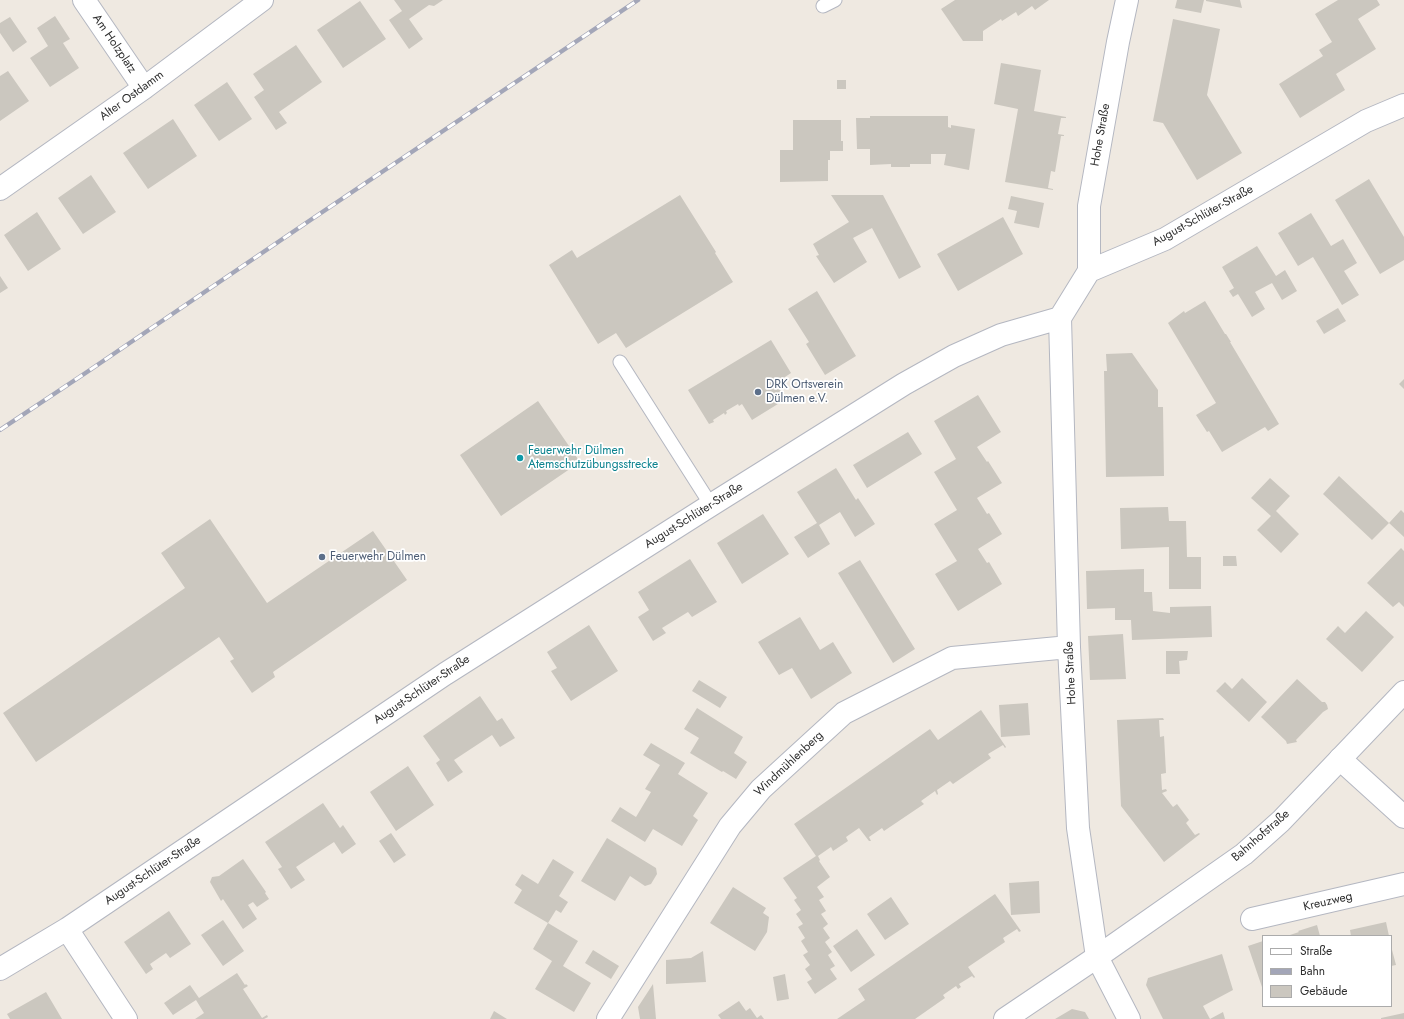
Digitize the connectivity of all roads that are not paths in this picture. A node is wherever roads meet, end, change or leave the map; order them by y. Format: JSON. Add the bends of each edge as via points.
{"nodes":[{"id":1,"x":84,"y":0,"type":"edge"},
{"id":2,"x":262,"y":0,"type":"edge"},
{"id":3,"x":835,"y":0,"type":"edge"},
{"id":4,"x":1127,"y":0,"type":"edge"},
{"id":5,"x":823,"y":6,"type":"dead end"},
{"id":6,"x":144,"y":88,"type":"junction"},
{"id":7,"x":1404,"y":105,"type":"edge"},
{"id":8,"x":0,"y":188,"type":"edge"},
{"id":9,"x":1090,"y":272,"type":"junction"},
{"id":10,"x":1060,"y":318,"type":"junction"},
{"id":11,"x":620,"y":362,"type":"dead end"},
{"id":12,"x":710,"y":505,"type":"junction"},
{"id":13,"x":1069,"y":647,"type":"junction"},
{"id":14,"x":1404,"y":692,"type":"edge"},
{"id":15,"x":1340,"y":759,"type":"junction"},
{"id":16,"x":1404,"y":817,"type":"edge"},
{"id":17,"x":1404,"y":884,"type":"edge"},
{"id":18,"x":1252,"y":919,"type":"dead end"},
{"id":19,"x":67,"y":929,"type":"junction"},
{"id":20,"x":1097,"y":957,"type":"junction"},
{"id":21,"x":0,"y":969,"type":"edge"},
{"id":22,"x":126,"y":1019,"type":"edge"},
{"id":23,"x":608,"y":1019,"type":"edge"},
{"id":24,"x":1005,"y":1019,"type":"edge"},
{"id":25,"x":1129,"y":1019,"type":"edge"}],
"edges":[{"from":1,"to":6,"type":"street","name":"Am Holzplatz"},
{"from":2,"to":6,"type":"street","name":"Alter Ostdamm"},
{"from":3,"to":5,"type":"lane"},
{"from":4,"to":9,"type":"street","name":"Hohe Straße","via":[[1088,206]]},
{"from":6,"to":8,"type":"street","name":"Alter Ostdamm"},
{"from":7,"to":9,"type":"street","name":"August-Schlüter-Straße","via":[[1366,121],[1165,239]]},
{"from":9,"to":10,"type":"street"},
{"from":10,"to":12,"type":"street","name":"August-Schlüter-Straße","via":[[1001,335],[954,356],[904,384]]},
{"from":10,"to":13,"type":"street","name":"Hohe Straße"},
{"from":11,"to":12,"type":"lane"},
{"from":12,"to":19,"type":"street","name":"August-Schlüter-Straße","via":[[446,674]]},
{"from":13,"to":20,"type":"street","name":"Hohe Straße","via":[[1078,828]]},
{"from":13,"to":23,"type":"street","name":"Windmühlenberg","via":[[952,658],[844,713],[761,789],[730,826]]},
{"from":14,"to":15,"type":"street","name":"Bahnhofstraße"},
{"from":15,"to":16,"type":"street"},
{"from":15,"to":20,"type":"street","name":"Bahnhofstraße","via":[[1281,821],[1244,854]]},
{"from":17,"to":18,"type":"street","name":"Kreuzweg"},
{"from":19,"to":21,"type":"street","name":"August-Schlüter-Straße"},
{"from":19,"to":22,"type":"street"},
{"from":20,"to":24,"type":"street"},
{"from":20,"to":25,"type":"street","name":"Hohe Straße"}]}
